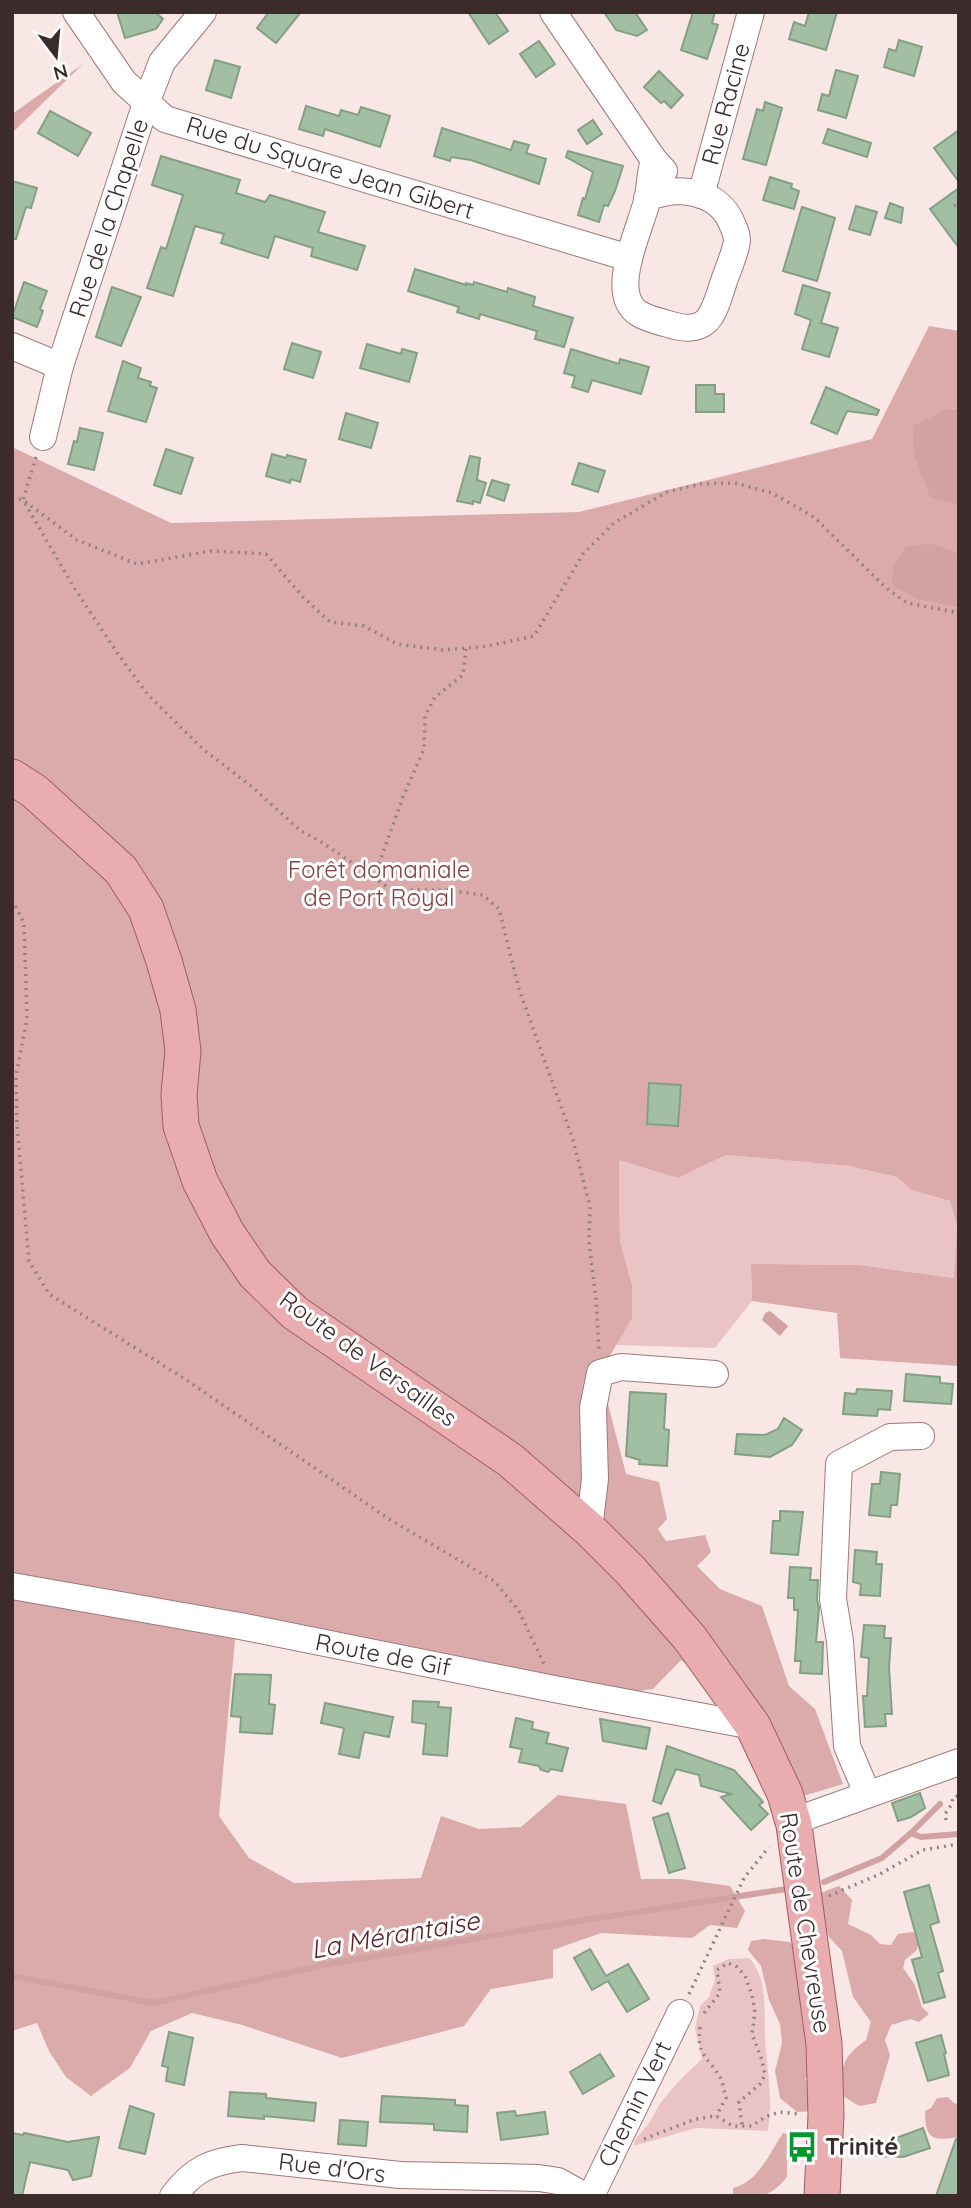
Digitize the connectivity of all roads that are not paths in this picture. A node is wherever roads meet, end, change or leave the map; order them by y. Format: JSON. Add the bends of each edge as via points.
{"nodes":[{"id":1,"x":76,"y":12,"type":"edge"},
{"id":2,"x":203,"y":12,"type":"edge"},
{"id":3,"x":553,"y":12,"type":"edge"},
{"id":4,"x":751,"y":12,"type":"edge"},
{"id":5,"x":146,"y":103,"type":"junction"},
{"id":6,"x":654,"y":160,"type":"junction"},
{"id":7,"x":689,"y":192,"type":"junction"},
{"id":8,"x":648,"y":198,"type":"junction"},
{"id":9,"x":629,"y":258,"type":"junction"},
{"id":10,"x":12,"y":346,"type":"edge"},
{"id":11,"x":60,"y":366,"type":"junction"},
{"id":12,"x":43,"y":437,"type":"road end"},
{"id":13,"x":12,"y":777,"type":"edge"},
{"id":14,"x":715,"y":1374,"type":"dead end"},
{"id":15,"x":921,"y":1436,"type":"dead end"},
{"id":16,"x":510,"y":1460,"type":"joint"},
{"id":17,"x":589,"y":1529,"type":"junction"},
{"id":18,"x":12,"y":1586,"type":"edge"},
{"id":19,"x":753,"y":1726,"type":"junction"},
{"id":20,"x":959,"y":1762,"type":"edge"},
{"id":21,"x":867,"y":1793,"type":"junction"},
{"id":22,"x":794,"y":1825,"type":"junction"},
{"id":23,"x":694,"y":2018,"type":"road end"},
{"id":24,"x":173,"y":2196,"type":"edge"},
{"id":25,"x":585,"y":2196,"type":"edge"},
{"id":26,"x":591,"y":2196,"type":"edge"},
{"id":27,"x":822,"y":2196,"type":"edge"}],
"edges":[{"from":1,"to":5,"type":"street","name":"Rue du Square Jean Gibert","via":[[124,82]]},
{"from":2,"to":5,"type":"street","name":"Rue de la Chapelle","via":[[162,62]]},
{"from":3,"to":6,"type":"street"},
{"from":4,"to":7,"type":"street","name":"Rue Racine"},
{"from":5,"to":9,"type":"street","name":"Rue du Square Jean Gibert","via":[[165,119]]},
{"from":5,"to":11,"type":"street","name":"Rue de la Chapelle"},
{"from":6,"to":7,"type":"street"},
{"from":6,"to":8,"type":"street"},
{"from":7,"to":8,"type":"street"},
{"from":7,"to":9,"type":"street","via":[[716,201],[730,218],[737,238],[713,314],[701,326],[683,329],[643,316],[630,307],[626,293]]},
{"from":8,"to":9,"type":"street"},
{"from":10,"to":11,"type":"street"},
{"from":11,"to":12,"type":"street","name":"Rue de la Chapelle"},
{"from":13,"to":16,"type":"main road","name":"Route de Versailles","via":[[34,791],[121,870],[146,909],[178,1010],[183,1051],[181,1126],[200,1181],[226,1233],[254,1274],[295,1313]]},
{"from":14,"to":17,"type":"street","via":[[621,1367],[600,1373],[593,1408],[595,1479]]},
{"from":15,"to":21,"type":"street","via":[[890,1437],[839,1464],[834,1599],[847,1746]]},
{"from":16,"to":17,"type":"main road","name":"Route de Chevreuse"},
{"from":17,"to":19,"type":"main road","name":"Route de Chevreuse","via":[[689,1637]]},
{"from":18,"to":19,"type":"street","name":"Route de Gif"},
{"from":19,"to":22,"type":"main road","name":"Route de Chevreuse","via":[[785,1794]]},
{"from":20,"to":21,"type":"street"},
{"from":21,"to":22,"type":"street"},
{"from":22,"to":27,"type":"main road","name":"Route de Chevreuse","via":[[824,2043]]},
{"from":23,"to":26,"type":"street","name":"Chemin Vert","via":[[615,2147]]},
{"from":24,"to":25,"type":"street","name":"Rue d'Ors","via":[[202,2168],[242,2158],[400,2175],[539,2178],[558,2181]]}]}
